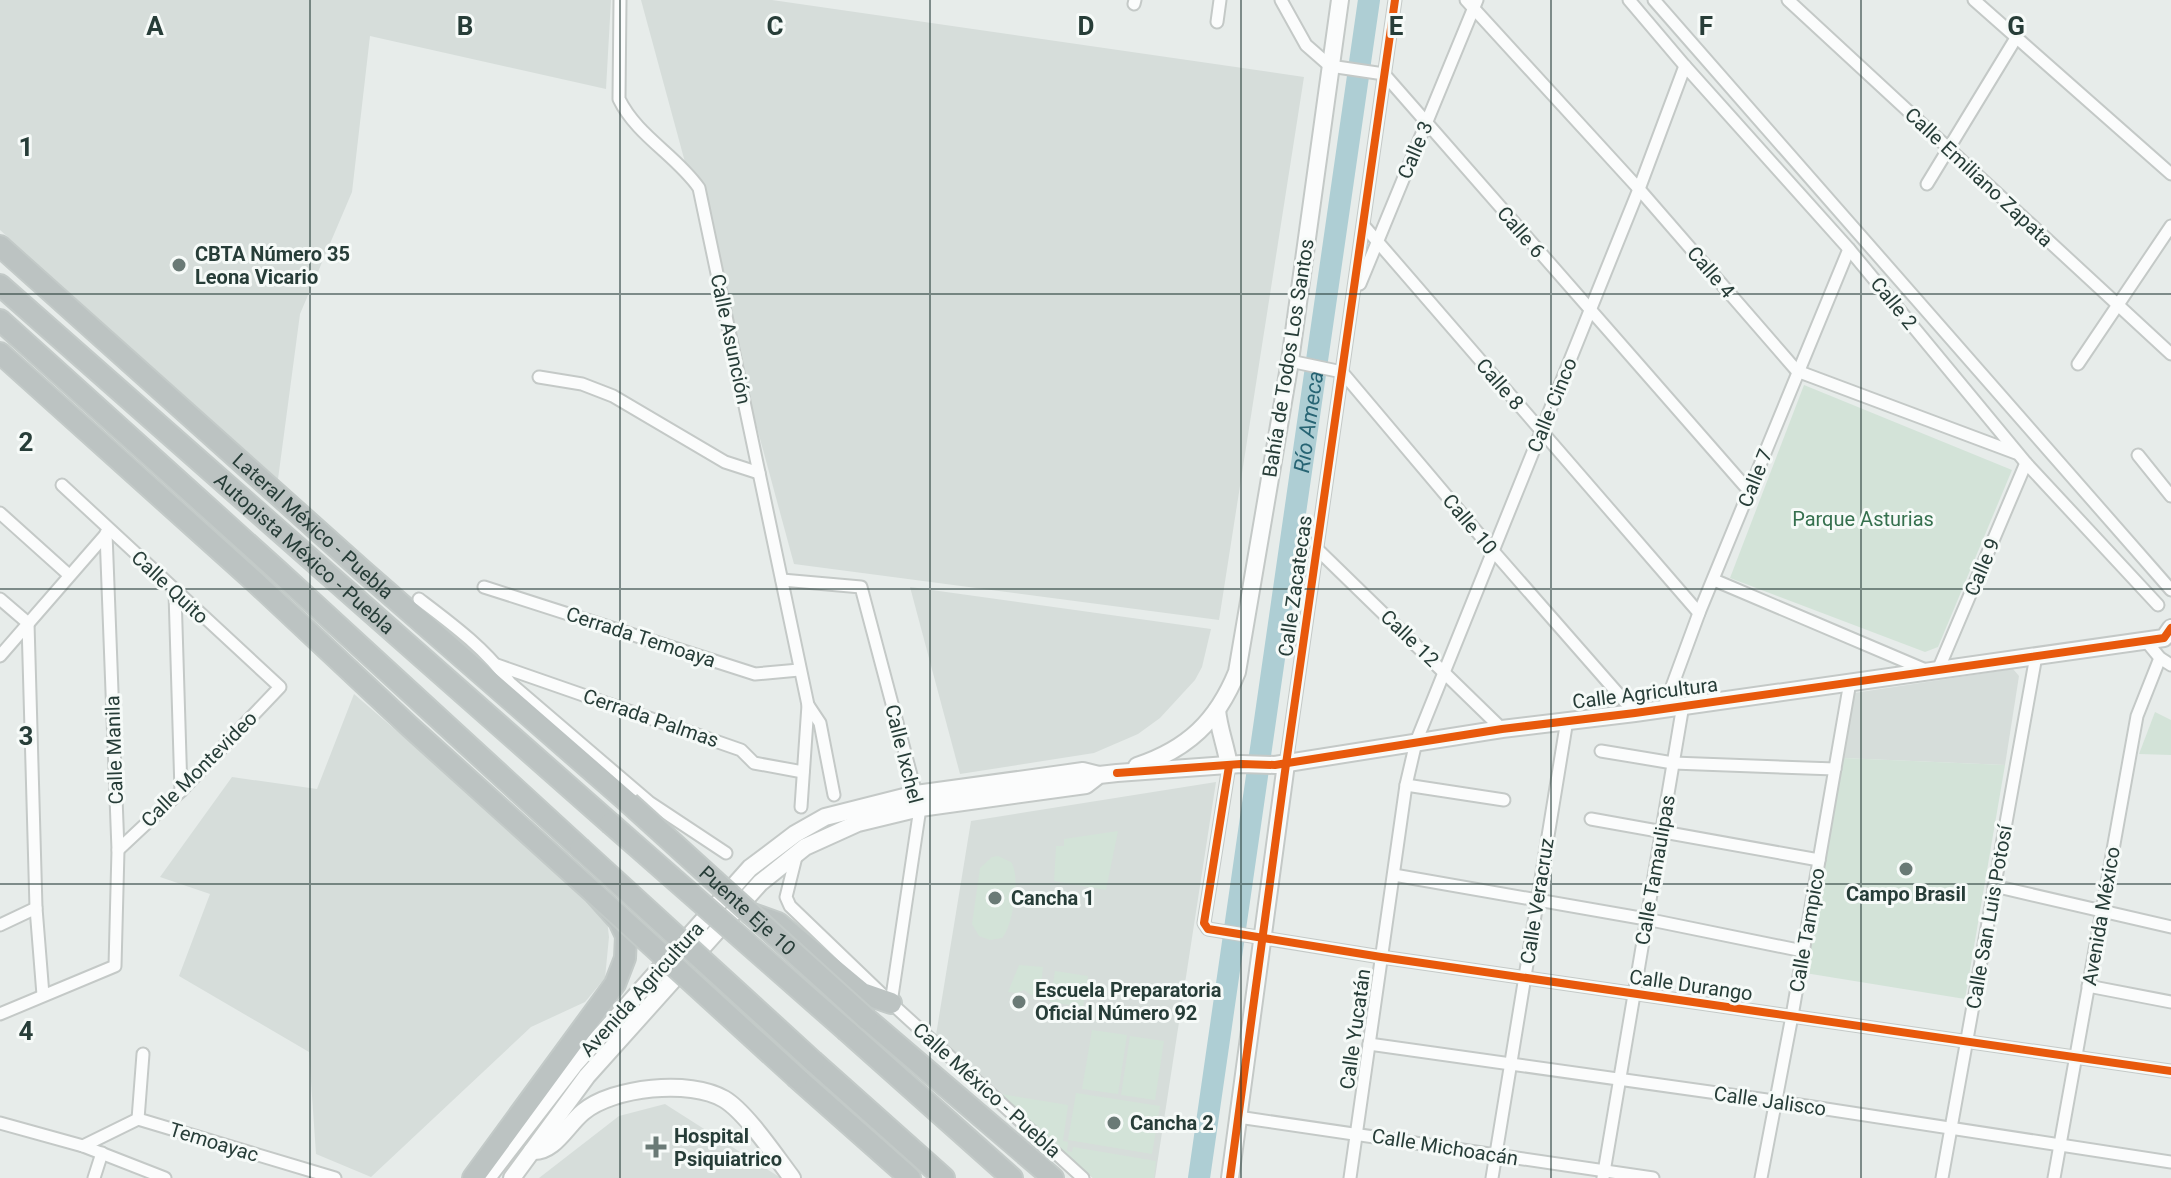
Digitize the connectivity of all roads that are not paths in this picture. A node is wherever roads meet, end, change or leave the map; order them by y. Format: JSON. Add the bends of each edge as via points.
{"nodes":[{"id":1,"x":620,"y":0,"type":"edge"},
{"id":2,"x":1220,"y":0,"type":"edge"},
{"id":3,"x":1281,"y":0,"type":"edge"},
{"id":4,"x":1340,"y":0,"type":"edge"},
{"id":5,"x":1395,"y":0,"type":"edge"},
{"id":6,"x":1629,"y":0,"type":"edge"},
{"id":7,"x":1654,"y":0,"type":"edge"},
{"id":8,"x":1788,"y":0,"type":"edge"},
{"id":9,"x":1974,"y":0,"type":"edge"},
{"id":10,"x":1472,"y":3,"type":"edge"},
{"id":11,"x":1217,"y":22,"type":"dead end"},
{"id":12,"x":2016,"y":38,"type":"junction"},
{"id":13,"x":1685,"y":66,"type":"junction"},
{"id":14,"x":1336,"y":67,"type":"junction"},
{"id":15,"x":1384,"y":74,"type":"junction"},
{"id":16,"x":1426,"y":124,"type":"junction"},
{"id":17,"x":1950,"y":149,"type":"junction"},
{"id":18,"x":2171,"y":174,"type":"edge"},
{"id":19,"x":1927,"y":184,"type":"dead end"},
{"id":20,"x":1639,"y":189,"type":"junction"},
{"id":21,"x":1364,"y":226,"type":"junction"},
{"id":22,"x":2171,"y":226,"type":"edge"},
{"id":23,"x":1377,"y":242,"type":"junction"},
{"id":24,"x":0,"y":246,"type":"edge"},
{"id":25,"x":1849,"y":249,"type":"junction"},
{"id":26,"x":0,"y":285,"type":"edge"},
{"id":27,"x":1353,"y":299,"type":"junction"},
{"id":28,"x":2117,"y":306,"type":"junction"},
{"id":29,"x":1590,"y":310,"type":"junction"},
{"id":30,"x":0,"y":320,"type":"edge"},
{"id":31,"x":0,"y":353,"type":"edge"},
{"id":32,"x":2171,"y":354,"type":"edge"},
{"id":33,"x":1295,"y":362,"type":"junction"},
{"id":34,"x":2078,"y":364,"type":"dead end"},
{"id":35,"x":1797,"y":371,"type":"junction"},
{"id":36,"x":1342,"y":372,"type":"junction"},
{"id":37,"x":539,"y":377,"type":"dead end"},
{"id":38,"x":1541,"y":431,"type":"junction"},
{"id":39,"x":2138,"y":455,"type":"dead end"},
{"id":40,"x":2022,"y":458,"type":"junction"},
{"id":41,"x":759,"y":473,"type":"junction"},
{"id":42,"x":62,"y":485,"type":"dead end"},
{"id":43,"x":1750,"y":492,"type":"junction"},
{"id":44,"x":2171,"y":496,"type":"edge"},
{"id":45,"x":0,"y":513,"type":"edge"},
{"id":46,"x":107,"y":532,"type":"junction"},
{"id":47,"x":1317,"y":549,"type":"junction"},
{"id":48,"x":1494,"y":552,"type":"junction"},
{"id":49,"x":69,"y":575,"type":"junction"},
{"id":50,"x":782,"y":580,"type":"junction"},
{"id":51,"x":1714,"y":580,"type":"junction"},
{"id":52,"x":484,"y":587,"type":"dead end"},
{"id":53,"x":2171,"y":590,"type":"edge"},
{"id":54,"x":175,"y":593,"type":"junction"},
{"id":55,"x":0,"y":599,"type":"edge"},
{"id":56,"x":419,"y":599,"type":"dead end"},
{"id":57,"x":2158,"y":605,"type":"dead end"},
{"id":58,"x":1699,"y":613,"type":"junction"},
{"id":59,"x":28,"y":623,"type":"junction"},
{"id":60,"x":2167,"y":633,"type":"edge"},
{"id":61,"x":2146,"y":641,"type":"junction"},
{"id":62,"x":0,"y":656,"type":"edge"},
{"id":63,"x":2036,"y":656,"type":"junction"},
{"id":64,"x":2160,"y":658,"type":"junction"},
{"id":65,"x":497,"y":665,"type":"junction"},
{"id":66,"x":2171,"y":665,"type":"edge"},
{"id":67,"x":799,"y":670,"type":"junction"},
{"id":68,"x":1933,"y":671,"type":"junction"},
{"id":69,"x":1445,"y":672,"type":"junction"},
{"id":70,"x":1850,"y":682,"type":"junction"},
{"id":71,"x":280,"y":687,"type":"joint"},
{"id":72,"x":523,"y":703,"type":"junction"},
{"id":73,"x":808,"y":705,"type":"junction"},
{"id":74,"x":1683,"y":705,"type":"junction"},
{"id":75,"x":1664,"y":708,"type":"junction"},
{"id":76,"x":1217,"y":710,"type":"junction"},
{"id":77,"x":1635,"y":713,"type":"junction"},
{"id":78,"x":1567,"y":720,"type":"junction"},
{"id":79,"x":1502,"y":729,"type":"junction"},
{"id":80,"x":1416,"y":742,"type":"junction"},
{"id":81,"x":1601,"y":751,"type":"dead end"},
{"id":82,"x":1673,"y":763,"type":"junction"},
{"id":83,"x":1280,"y":764,"type":"junction"},
{"id":84,"x":1235,"y":765,"type":"junction"},
{"id":85,"x":1835,"y":769,"type":"junction"},
{"id":86,"x":803,"y":772,"type":"junction"},
{"id":87,"x":1117,"y":773,"type":"junction"},
{"id":88,"x":1406,"y":785,"type":"junction"},
{"id":89,"x":181,"y":791,"type":"junction"},
{"id":90,"x":834,"y":795,"type":"dead end"},
{"id":91,"x":1504,"y":800,"type":"dead end"},
{"id":92,"x":918,"y":801,"type":"junction"},
{"id":93,"x":629,"y":803,"type":"joint"},
{"id":94,"x":801,"y":807,"type":"dead end"},
{"id":95,"x":1591,"y":819,"type":"dead end"},
{"id":96,"x":610,"y":823,"type":"joint"},
{"id":97,"x":1661,"y":833,"type":"junction"},
{"id":98,"x":118,"y":850,"type":"junction"},
{"id":99,"x":726,"y":853,"type":"dead end"},
{"id":100,"x":798,"y":853,"type":"junction"},
{"id":101,"x":1819,"y":860,"type":"junction"},
{"id":102,"x":1394,"y":875,"type":"junction"},
{"id":103,"x":1994,"y":886,"type":"junction"},
{"id":104,"x":594,"y":893,"type":"junction"},
{"id":105,"x":1539,"y":900,"type":"junction"},
{"id":106,"x":36,"y":908,"type":"junction"},
{"id":107,"x":2101,"y":911,"type":"junction"},
{"id":108,"x":750,"y":913,"type":"junction"},
{"id":109,"x":1646,"y":919,"type":"junction"},
{"id":110,"x":0,"y":925,"type":"edge"},
{"id":111,"x":2171,"y":927,"type":"edge"},
{"id":112,"x":1256,"y":937,"type":"junction"},
{"id":113,"x":1803,"y":951,"type":"junction"},
{"id":114,"x":1381,"y":957,"type":"junction"},
{"id":115,"x":1525,"y":976,"type":"junction"},
{"id":116,"x":2088,"y":986,"type":"junction"},
{"id":117,"x":1634,"y":993,"type":"junction"},
{"id":118,"x":43,"y":995,"type":"junction"},
{"id":119,"x":2171,"y":1002,"type":"edge"},
{"id":120,"x":891,"y":1003,"type":"junction"},
{"id":121,"x":0,"y":1014,"type":"edge"},
{"id":122,"x":1792,"y":1016,"type":"junction"},
{"id":123,"x":1966,"y":1041,"type":"junction"},
{"id":124,"x":1369,"y":1044,"type":"junction"},
{"id":125,"x":143,"y":1054,"type":"dead end"},
{"id":126,"x":2076,"y":1057,"type":"junction"},
{"id":127,"x":1511,"y":1064,"type":"junction"},
{"id":128,"x":2171,"y":1071,"type":"edge"},
{"id":129,"x":1619,"y":1080,"type":"junction"},
{"id":130,"x":1774,"y":1101,"type":"junction"},
{"id":131,"x":1238,"y":1117,"type":"junction"},
{"id":132,"x":138,"y":1119,"type":"junction"},
{"id":133,"x":0,"y":1123,"type":"edge"},
{"id":134,"x":1950,"y":1128,"type":"junction"},
{"id":135,"x":1356,"y":1133,"type":"junction"},
{"id":136,"x":2060,"y":1145,"type":"junction"},
{"id":137,"x":83,"y":1146,"type":"junction"},
{"id":138,"x":532,"y":1151,"type":"junction"},
{"id":139,"x":102,"y":1153,"type":"junction"},
{"id":140,"x":1496,"y":1154,"type":"junction"},
{"id":141,"x":2171,"y":1162,"type":"edge"},
{"id":142,"x":1603,"y":1174,"type":"edge"},
{"id":143,"x":94,"y":1178,"type":"edge"},
{"id":144,"x":165,"y":1178,"type":"edge"},
{"id":145,"x":335,"y":1178,"type":"edge"},
{"id":146,"x":473,"y":1178,"type":"edge"},
{"id":147,"x":487,"y":1178,"type":"edge"},
{"id":148,"x":512,"y":1178,"type":"edge"},
{"id":149,"x":792,"y":1178,"type":"edge"},
{"id":150,"x":910,"y":1178,"type":"edge"},
{"id":151,"x":944,"y":1178,"type":"edge"},
{"id":152,"x":1012,"y":1178,"type":"edge"},
{"id":153,"x":1053,"y":1178,"type":"edge"},
{"id":154,"x":1083,"y":1178,"type":"edge"},
{"id":155,"x":1230,"y":1178,"type":"edge"},
{"id":156,"x":1350,"y":1178,"type":"edge"},
{"id":157,"x":1492,"y":1178,"type":"edge"},
{"id":158,"x":1653,"y":1178,"type":"edge"},
{"id":159,"x":1761,"y":1178,"type":"edge"},
{"id":160,"x":1942,"y":1178,"type":"edge"},
{"id":161,"x":2054,"y":1178,"type":"edge"}],
"edges":[{"from":1,"to":41,"type":"street","name":"Calle Asunción","via":[[619,99],[699,188]]},
{"from":2,"to":11,"type":"street"},
{"from":3,"to":14,"type":"street","via":[[1306,45]]},
{"from":4,"to":14,"type":"main road","name":"Bahía de Todos Los Santos"},
{"from":5,"to":15,"type":"street","name":"Calle Zacatecas"},
{"from":6,"to":13,"type":"street","name":"Calle 2"},
{"from":7,"to":53,"type":"street"},
{"from":8,"to":17,"type":"street","name":"Calle Emiliano Zapata"},
{"from":9,"to":12,"type":"street"},
{"from":10,"to":16,"type":"street","name":"Calle 3"},
{"from":10,"to":20,"type":"street","name":"Calle 4"},
{"from":12,"to":17,"type":"street"},
{"from":12,"to":18,"type":"street"},
{"from":13,"to":20,"type":"street","name":"Calle Cinco"},
{"from":13,"to":25,"type":"street","name":"Calle 2"},
{"from":14,"to":15,"type":"street"},
{"from":14,"to":33,"type":"main road","name":"Bahía de Todos Los Santos"},
{"from":15,"to":16,"type":"street","name":"Calle 6"},
{"from":15,"to":21,"type":"street","name":"Calle Zacatecas"},
{"from":16,"to":23,"type":"street","name":"Calle 3"},
{"from":16,"to":29,"type":"street","name":"Calle 6"},
{"from":17,"to":19,"type":"street"},
{"from":17,"to":28,"type":"street","name":"Calle Emiliano Zapata"},
{"from":20,"to":29,"type":"street","name":"Calle Cinco"},
{"from":20,"to":35,"type":"street","name":"Calle 4"},
{"from":21,"to":23,"type":"street","name":"Calle 8"},
{"from":21,"to":27,"type":"street","name":"Calle Zacatecas"},
{"from":22,"to":28,"type":"street"},
{"from":23,"to":27,"type":"street","name":"Calle 3"},
{"from":23,"to":38,"type":"street","name":"Calle 8"},
{"from":24,"to":72,"type":"highway","name":"Lateral México - Puebla"},
{"from":25,"to":35,"type":"street","name":"Calle 7"},
{"from":25,"to":40,"type":"street","name":"Calle 2"},
{"from":26,"to":96,"type":"highway","name":"Autopista México - Puebla"},
{"from":27,"to":36,"type":"street","name":"Calle Zacatecas"},
{"from":28,"to":32,"type":"street","name":"Calle Emiliano Zapata"},
{"from":28,"to":34,"type":"street"},
{"from":29,"to":38,"type":"street","name":"Calle Cinco"},
{"from":29,"to":43,"type":"street","name":"Calle 6"},
{"from":30,"to":151,"type":"highway","name":"Autopista México - Puebla","bridge":true},
{"from":31,"to":104,"type":"highway"},
{"from":33,"to":36,"type":"street"},
{"from":33,"to":76,"type":"main road","name":"Bahía de Todos Los Santos","via":[[1237,672]]},
{"from":35,"to":40,"type":"street","name":"Calle 4"},
{"from":35,"to":43,"type":"street","name":"Calle 7"},
{"from":36,"to":47,"type":"street","name":"Calle Zacatecas"},
{"from":36,"to":48,"type":"street","name":"Calle 10"},
{"from":37,"to":41,"type":"street","via":[[613,396],[725,462]]},
{"from":38,"to":48,"type":"street","name":"Calle Cinco"},
{"from":38,"to":58,"type":"street","name":"Calle 8"},
{"from":39,"to":44,"type":"street"},
{"from":40,"to":57,"type":"street","name":"Calle 2"},
{"from":40,"to":68,"type":"street","name":"Calle 9"},
{"from":41,"to":50,"type":"street","name":"Calle Asunción"},
{"from":42,"to":46,"type":"street","name":"Calle Quito"},
{"from":43,"to":51,"type":"street","name":"Calle 7"},
{"from":45,"to":49,"type":"street"},
{"from":46,"to":49,"type":"street"},
{"from":46,"to":54,"type":"street","name":"Calle Quito"},
{"from":46,"to":98,"type":"street","name":"Calle Manila"},
{"from":47,"to":69,"type":"street","name":"Calle 12"},
{"from":47,"to":83,"type":"street","name":"Calle Zacatecas"},
{"from":48,"to":69,"type":"street","name":"Calle Cinco"},
{"from":48,"to":77,"type":"street","name":"Calle 10"},
{"from":49,"to":59,"type":"street"},
{"from":50,"to":67,"type":"street","name":"Calle Asunción"},
{"from":50,"to":92,"type":"street","name":"Calle Ixchel","via":[[861,587]]},
{"from":51,"to":58,"type":"street","name":"Calle 7"},
{"from":51,"to":68,"type":"street"},
{"from":52,"to":67,"type":"street","name":"Cerrada Temoaya","via":[[755,674]]},
{"from":54,"to":71,"type":"street","name":"Calle Quito"},
{"from":54,"to":89,"type":"street"},
{"from":55,"to":59,"type":"street"},
{"from":56,"to":65,"type":"street"},
{"from":58,"to":75,"type":"street","name":"Calle 7"},
{"from":59,"to":62,"type":"street"},
{"from":59,"to":106,"type":"street"},
{"from":60,"to":61,"type":"main road","name":"Calle Agricultura"},
{"from":61,"to":63,"type":"main road","name":"Calle Agricultura"},
{"from":61,"to":64,"type":"street"},
{"from":63,"to":68,"type":"main road","name":"Calle Agricultura"},
{"from":63,"to":103,"type":"street","name":"Calle San Luis Potosí"},
{"from":64,"to":66,"type":"street"},
{"from":64,"to":107,"type":"street","name":"Avenida México","via":[[2137,716]]},
{"from":65,"to":72,"type":"street"},
{"from":65,"to":86,"type":"street","name":"Cerrada Palmas","via":[[741,750],[754,763]]},
{"from":67,"to":73,"type":"street","name":"Calle Asunción"},
{"from":68,"to":70,"type":"main road","name":"Calle Agricultura"},
{"from":69,"to":79,"type":"street","name":"Calle 12"},
{"from":69,"to":80,"type":"street","name":"Calle Cinco"},
{"from":70,"to":74,"type":"main road","name":"Calle Agricultura"},
{"from":70,"to":85,"type":"street","name":"Calle Tampico"},
{"from":71,"to":89,"type":"street","name":"Calle Montevideo"},
{"from":72,"to":93,"type":"highway","name":"Lateral México - Puebla"},
{"from":72,"to":99,"type":"street","via":[[649,802]]},
{"from":73,"to":86,"type":"street","name":"Calle Asunción"},
{"from":73,"to":90,"type":"street","name":"Calle Asunción","via":[[820,723]]},
{"from":74,"to":75,"type":"main road","name":"Calle Agricultura"},
{"from":74,"to":82,"type":"street","name":"Calle Tamaulipas"},
{"from":75,"to":77,"type":"main road","name":"Calle Agricultura"},
{"from":76,"to":84,"type":"main road","via":[[1219,734]]},
{"from":76,"to":87,"type":"main road","name":"Bahía de Todos Los Santos","via":[[1192,740]]},
{"from":77,"to":78,"type":"main road","name":"Calle Agricultura"},
{"from":78,"to":79,"type":"main road","name":"Calle Agricultura"},
{"from":78,"to":105,"type":"street","name":"Calle Veracruz"},
{"from":79,"to":80,"type":"main road","name":"Calle Agricultura"},
{"from":80,"to":83,"type":"main road","name":"Calle Agricultura"},
{"from":80,"to":88,"type":"street","name":"Calle Yucatán"},
{"from":81,"to":82,"type":"street"},
{"from":82,"to":85,"type":"street"},
{"from":82,"to":97,"type":"street","name":"Calle Tamaulipas"},
{"from":83,"to":84,"type":"main road","name":"Calle Agricultura"},
{"from":83,"to":112,"type":"main road","name":"Calle Zacatecas"},
{"from":84,"to":87,"type":"main road","name":"Calle Agricultura"},
{"from":84,"to":112,"type":"street","name":"Calle Durango","via":[[1204,923],[1213,930]]},
{"from":85,"to":101,"type":"street","name":"Calle Tampico"},
{"from":86,"to":94,"type":"street","name":"Calle Asunción"},
{"from":87,"to":92,"type":"main road","name":"Avenida Agricultura","via":[[1083,771]]},
{"from":88,"to":91,"type":"street"},
{"from":88,"to":102,"type":"street","name":"Calle Yucatán"},
{"from":89,"to":98,"type":"street","name":"Calle Montevideo"},
{"from":92,"to":100,"type":"main road","name":"Avenida Agricultura"},
{"from":92,"to":120,"type":"street","name":"Calle Ixchel"},
{"from":92,"to":147,"type":"main road","name":"Avenida Agricultura","via":[[825,817],[750,868],[574,1065]]},
{"from":93,"to":108,"type":"highway","name":"Puente Eje 10","bridge":true},
{"from":95,"to":97,"type":"street"},
{"from":96,"to":152,"type":"highway","name":"Puente Eje 10","bridge":true},
{"from":97,"to":101,"type":"street"},
{"from":97,"to":109,"type":"street","name":"Calle Tamaulipas"},
{"from":98,"to":118,"type":"street","name":"Calle Manila","via":[[115,966]]},
{"from":100,"to":120,"type":"street","name":"Calle México - Puebla","via":[[786,897],[790,906]]},
{"from":100,"to":138,"type":"main road","name":"Avenida Agricultura","via":[[760,883],[587,1076]]},
{"from":101,"to":113,"type":"street","name":"Calle Tampico"},
{"from":102,"to":105,"type":"street"},
{"from":102,"to":114,"type":"street","name":"Calle Yucatán"},
{"from":103,"to":107,"type":"street"},
{"from":103,"to":123,"type":"street","name":"Calle San Luis Potosí"},
{"from":104,"to":146,"type":"highway","via":[[623,928],[622,970]]},
{"from":104,"to":150,"type":"highway","bridge":true},
{"from":105,"to":109,"type":"street"},
{"from":105,"to":115,"type":"street","name":"Calle Veracruz"},
{"from":106,"to":110,"type":"street"},
{"from":106,"to":118,"type":"street"},
{"from":107,"to":111,"type":"street"},
{"from":107,"to":116,"type":"street","name":"Avenida México"},
{"from":108,"to":120,"type":"highway","via":[[778,923],[862,993]]},
{"from":108,"to":153,"type":"highway","name":"Puente Eje 10","bridge":true},
{"from":109,"to":113,"type":"street"},
{"from":109,"to":117,"type":"street","name":"Calle Tamaulipas"},
{"from":112,"to":114,"type":"street","name":"Calle Durango"},
{"from":112,"to":131,"type":"main road","name":"Calle Zacatecas"},
{"from":113,"to":122,"type":"street","name":"Calle Tampico"},
{"from":114,"to":115,"type":"street","name":"Calle Durango"},
{"from":114,"to":124,"type":"street","name":"Calle Yucatán"},
{"from":115,"to":117,"type":"street","name":"Calle Durango"},
{"from":115,"to":127,"type":"street","name":"Calle Veracruz"},
{"from":116,"to":119,"type":"street"},
{"from":116,"to":126,"type":"street","name":"Avenida México"},
{"from":117,"to":122,"type":"street","name":"Calle Durango"},
{"from":117,"to":129,"type":"street","name":"Calle Tamaulipas"},
{"from":118,"to":121,"type":"street"},
{"from":120,"to":154,"type":"street","name":"Calle México - Puebla"},
{"from":122,"to":123,"type":"street","name":"Calle Durango"},
{"from":122,"to":130,"type":"street","name":"Calle Tampico"},
{"from":123,"to":126,"type":"street","name":"Calle Durango"},
{"from":123,"to":134,"type":"street","name":"Calle San Luis Potosí"},
{"from":124,"to":127,"type":"street","name":"Calle Jalisco"},
{"from":124,"to":135,"type":"street","name":"Calle Yucatán"},
{"from":125,"to":132,"type":"street"},
{"from":126,"to":128,"type":"street","name":"Calle Durango"},
{"from":126,"to":136,"type":"street","name":"Avenida México"},
{"from":127,"to":129,"type":"street","name":"Calle Jalisco"},
{"from":127,"to":140,"type":"street","name":"Calle Veracruz"},
{"from":129,"to":130,"type":"street","name":"Calle Jalisco"},
{"from":129,"to":142,"type":"street","name":"Calle Tamaulipas"},
{"from":130,"to":134,"type":"street","name":"Calle Jalisco"},
{"from":130,"to":159,"type":"street","name":"Calle Tampico"},
{"from":131,"to":135,"type":"street","name":"Calle Michoacán"},
{"from":131,"to":155,"type":"main road","name":"Calle Zacatecas"},
{"from":132,"to":137,"type":"street"},
{"from":132,"to":145,"type":"street","name":"Temoayac"},
{"from":133,"to":137,"type":"street"},
{"from":134,"to":136,"type":"street","name":"Calle Jalisco"},
{"from":134,"to":160,"type":"street","name":"Calle San Luis Potosí"},
{"from":135,"to":140,"type":"street","name":"Calle Michoacán"},
{"from":135,"to":156,"type":"street","name":"Calle Yucatán"},
{"from":136,"to":141,"type":"street","name":"Calle Jalisco"},
{"from":136,"to":161,"type":"street","name":"Avenida México"},
{"from":137,"to":139,"type":"street"},
{"from":138,"to":148,"type":"main road","name":"Avenida Agricultura"},
{"from":138,"to":149,"type":"main road","via":[[545,1150],[597,1102],[633,1091],[680,1089],[724,1099]]},
{"from":139,"to":143,"type":"street"},
{"from":139,"to":144,"type":"street"},
{"from":140,"to":142,"type":"street","name":"Calle Michoacán"},
{"from":140,"to":157,"type":"street","name":"Calle Veracruz"},
{"from":142,"to":158,"type":"street","name":"Calle Michoacán"}]}
